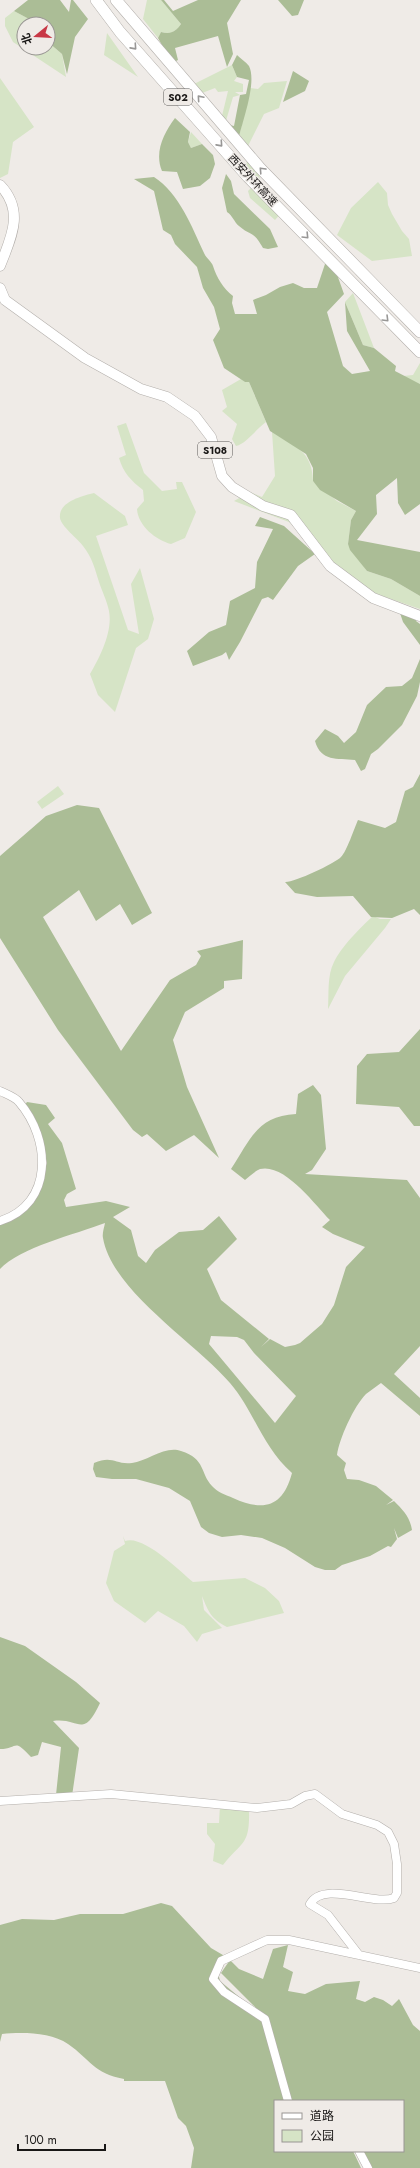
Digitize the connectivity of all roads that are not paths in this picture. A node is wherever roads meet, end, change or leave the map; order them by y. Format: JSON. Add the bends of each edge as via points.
{"nodes":[{"id":1,"x":96,"y":0,"type":"edge"},
{"id":2,"x":116,"y":0,"type":"edge"},
{"id":3,"x":0,"y":185,"type":"edge"},
{"id":4,"x":0,"y":266,"type":"edge"},
{"id":5,"x":0,"y":288,"type":"edge"},
{"id":6,"x":420,"y":332,"type":"edge"},
{"id":7,"x":420,"y":352,"type":"edge"},
{"id":8,"x":420,"y":616,"type":"edge"},
{"id":9,"x":0,"y":1092,"type":"edge"},
{"id":10,"x":0,"y":1221,"type":"edge"},
{"id":11,"x":0,"y":1801,"type":"edge"},
{"id":12,"x":359,"y":1955,"type":"junction"},
{"id":13,"x":420,"y":1968,"type":"edge"},
{"id":14,"x":288,"y":2100,"type":"edge"},
{"id":15,"x":360,"y":2152,"type":"edge"},
{"id":16,"x":368,"y":2168,"type":"edge"}],
"edges":[{"from":1,"to":7,"type":"highway","name":"西安外环高速","number":"S02","one_way":true,"via":[[248,177]]},
{"from":6,"to":2,"type":"highway","name":"西安外环高速","number":"S02","one_way":true,"via":[[234,139]]},
{"from":3,"to":4,"type":"main road","via":[[7,193],[15,223]]},
{"from":5,"to":8,"type":"main road","number":"S108","via":[[5,300],[85,358],[141,389],[167,397],[195,416],[211,437],[222,476],[232,487],[263,506],[291,515],[330,566],[373,598]]},
{"from":9,"to":10,"type":"street","via":[[18,1101],[38,1132],[43,1156],[42,1173],[34,1195],[25,1207]]},
{"from":11,"to":12,"type":"street","via":[[110,1794],[257,1808],[291,1804],[315,1794],[342,1814],[377,1825],[388,1832],[394,1844],[397,1893],[394,1898],[383,1900],[329,1894],[317,1897],[310,1904],[328,1915]]},
{"from":12,"to":13,"type":"street"},
{"from":12,"to":14,"type":"street","via":[[289,1940],[266,1940],[221,1961],[213,1979],[224,1992],[265,2019]]},
{"from":15,"to":16,"type":"street"}]}
